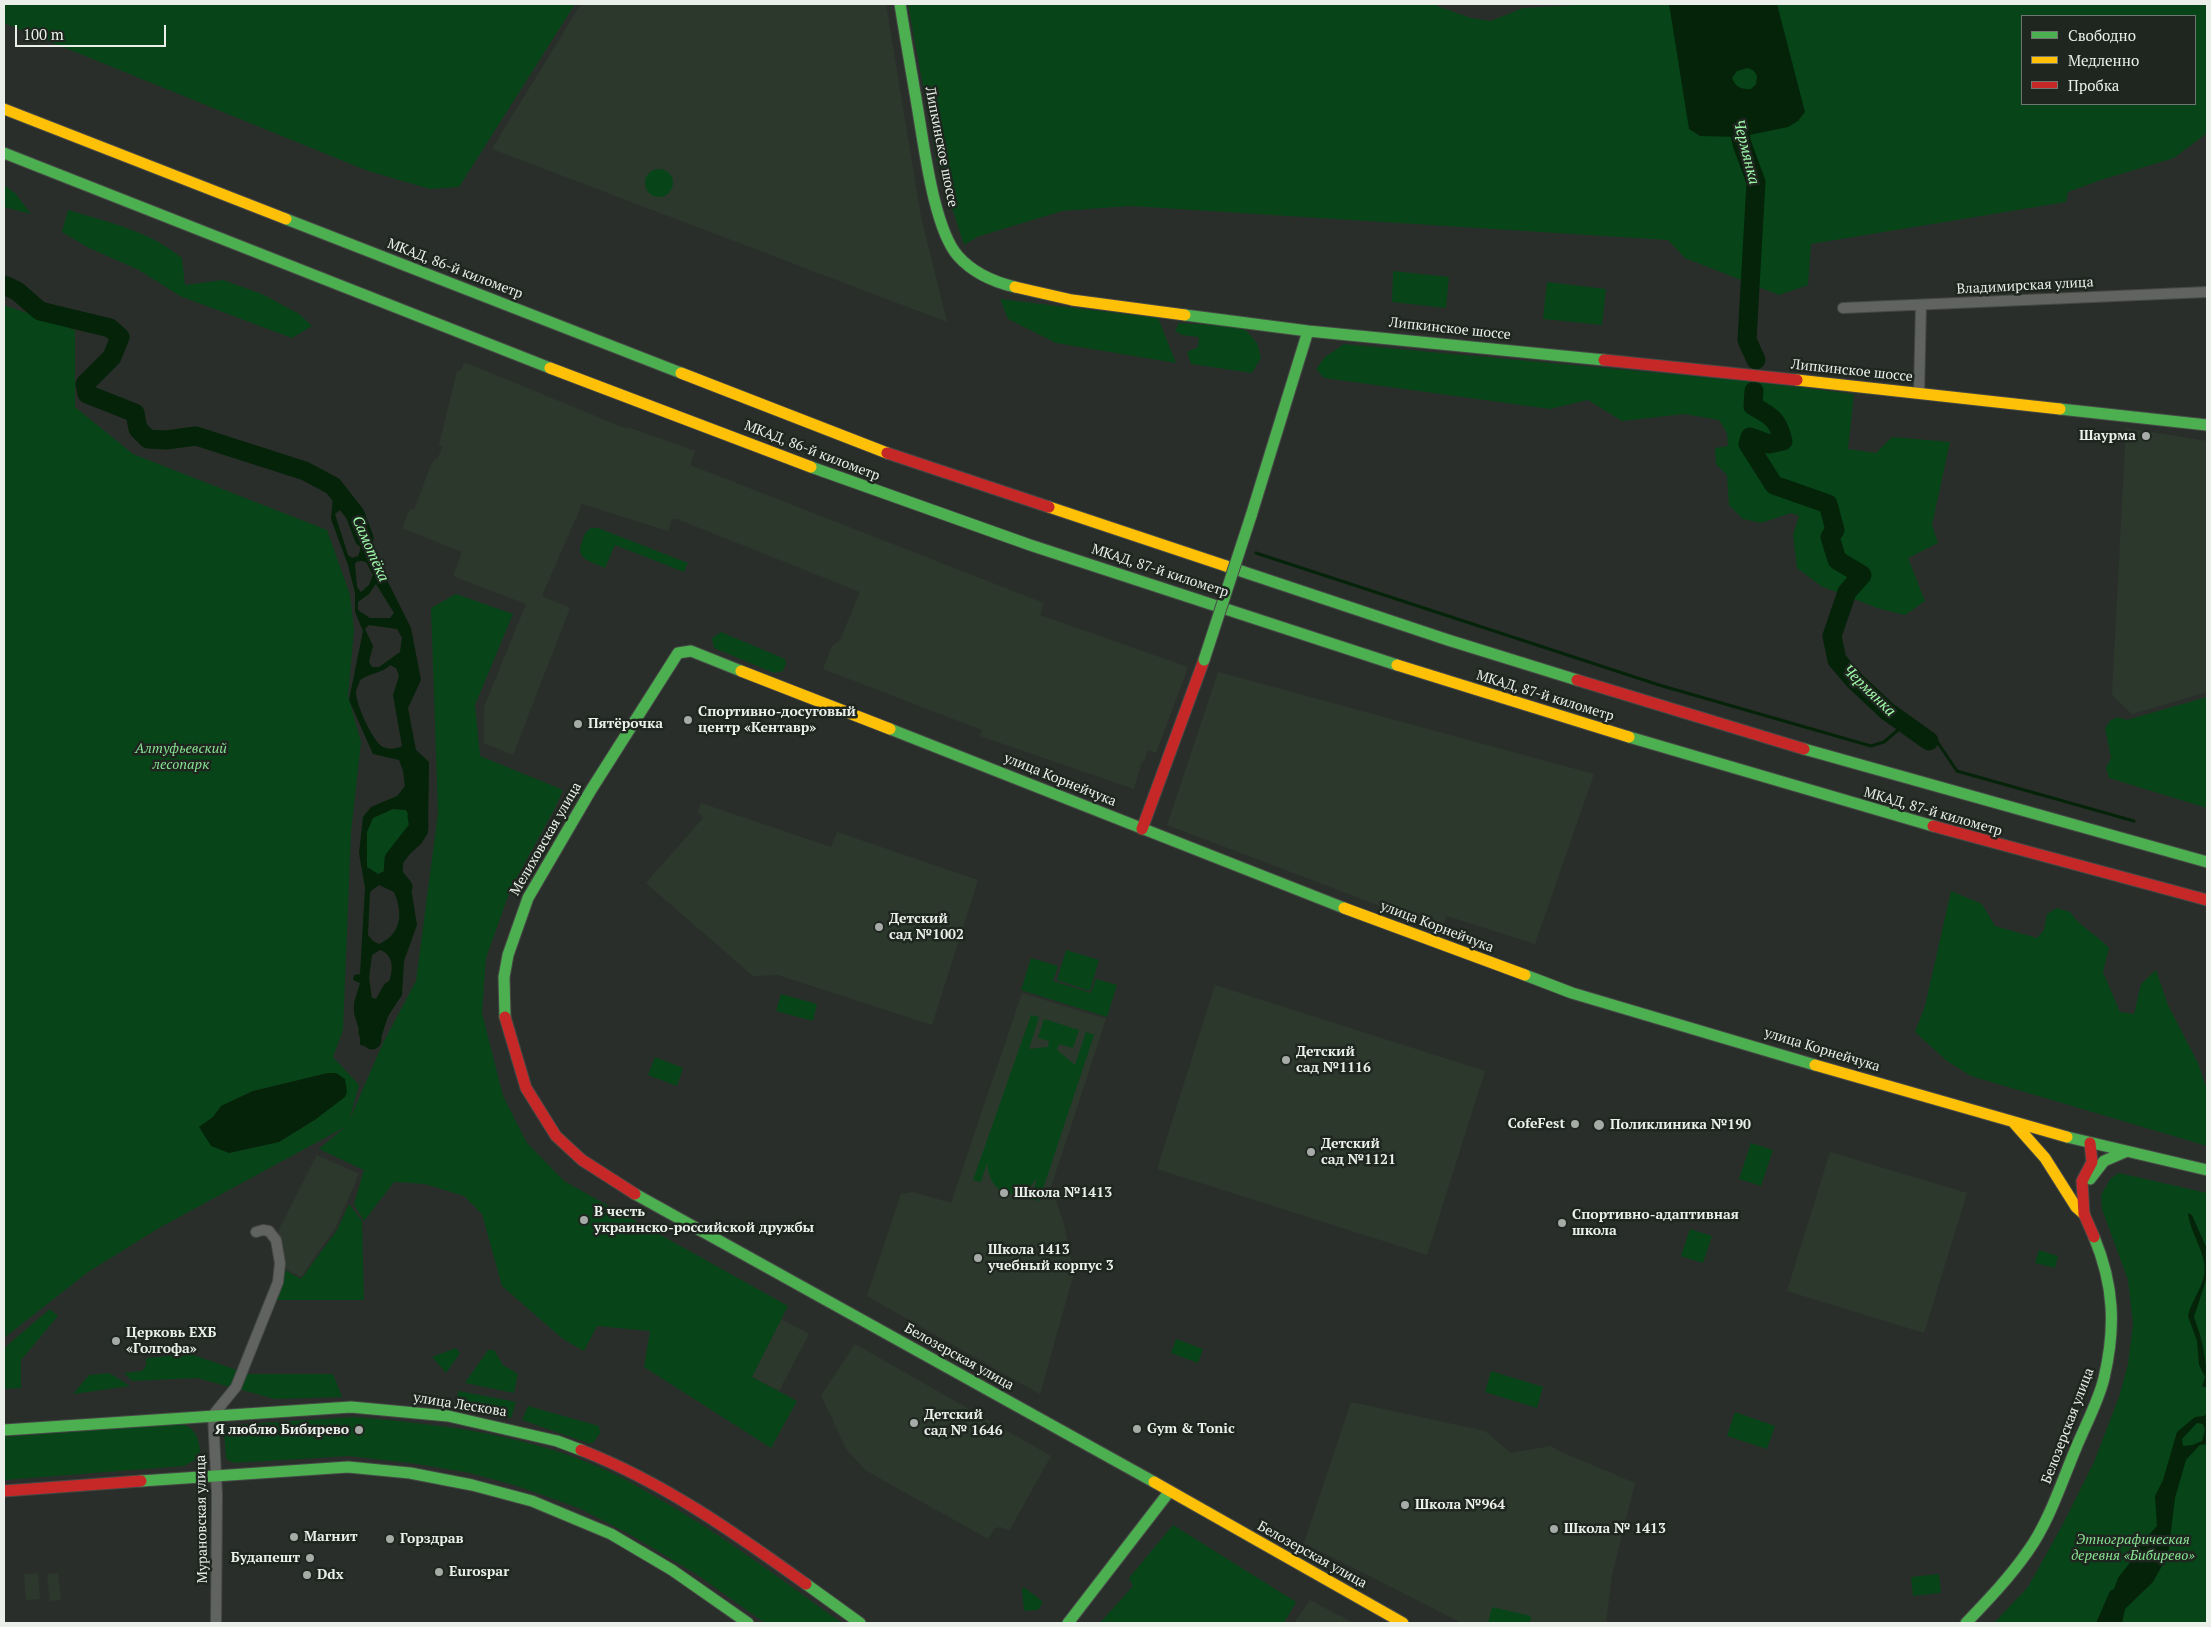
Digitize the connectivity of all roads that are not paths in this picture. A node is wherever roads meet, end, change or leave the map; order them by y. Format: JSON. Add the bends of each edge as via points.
{"nodes":[{"id":1,"x":900,"y":4,"type":"edge"},
{"id":2,"x":4,"y":109,"type":"edge"},
{"id":3,"x":4,"y":153,"type":"edge"},
{"id":4,"x":2207,"y":292,"type":"edge"},
{"id":5,"x":1921,"y":305,"type":"junction"},
{"id":6,"x":1843,"y":308,"type":"dead end"},
{"id":7,"x":1308,"y":331,"type":"junction"},
{"id":8,"x":1919,"y":393,"type":"junction"},
{"id":9,"x":2207,"y":425,"type":"edge"},
{"id":10,"x":895,"y":456,"type":"joint"},
{"id":11,"x":883,"y":494,"type":"joint"},
{"id":12,"x":678,"y":653,"type":"joint"},
{"id":13,"x":1142,"y":828,"type":"junction"},
{"id":14,"x":2207,"y":862,"type":"edge"},
{"id":15,"x":2207,"y":900,"type":"edge"},
{"id":16,"x":526,"y":1088,"type":"joint"},
{"id":17,"x":2012,"y":1122,"type":"junction"},
{"id":18,"x":2065,"y":1137,"type":"junction"},
{"id":19,"x":2090,"y":1144,"type":"junction"},
{"id":20,"x":2125,"y":1152,"type":"junction"},
{"id":21,"x":2045,"y":1158,"type":"junction"},
{"id":22,"x":2207,"y":1170,"type":"edge"},
{"id":23,"x":2083,"y":1193,"type":"junction"},
{"id":24,"x":2084,"y":1214,"type":"junction"},
{"id":25,"x":256,"y":1232,"type":"dead end"},
{"id":26,"x":213,"y":1415,"type":"junction"},
{"id":27,"x":4,"y":1430,"type":"edge"},
{"id":28,"x":216,"y":1476,"type":"junction"},
{"id":29,"x":4,"y":1491,"type":"edge"},
{"id":30,"x":1169,"y":1492,"type":"junction"},
{"id":31,"x":216,"y":1623,"type":"edge"},
{"id":32,"x":748,"y":1623,"type":"edge"},
{"id":33,"x":860,"y":1623,"type":"edge"},
{"id":34,"x":1068,"y":1623,"type":"edge"},
{"id":35,"x":1403,"y":1623,"type":"edge"},
{"id":36,"x":1966,"y":1623,"type":"edge"}],
"edges":[{"from":1,"to":7,"type":"main road","name":"Липкинское шоссе","via":[[934,200],[952,248],[970,268],[1008,284],[1072,300]]},
{"from":2,"to":10,"type":"main road","name":"МКАД, 86-й километр"},
{"from":3,"to":11,"type":"main road","name":"МКАД, 86-й километр","via":[[595,386]]},
{"from":4,"to":5,"type":"street","name":"Владимирская улица"},
{"from":5,"to":6,"type":"street","name":"Владимирская улица"},
{"from":5,"to":8,"type":"street"},
{"from":7,"to":8,"type":"main road","name":"Липкинское шоссе"},
{"from":7,"to":13,"type":"main road","bridge":true,"via":[[1204,660]]},
{"from":8,"to":9,"type":"main road","name":"Липкинское шоссе"},
{"from":10,"to":14,"type":"main road","name":"МКАД, 87-й километр","via":[[1439,637],[1750,734]]},
{"from":11,"to":15,"type":"main road","name":"МКАД, 87-й километр","via":[[1427,675],[1738,772],[2043,858]]},
{"from":12,"to":13,"type":"main road","name":"улица Корнейчука","via":[[691,651]]},
{"from":12,"to":16,"type":"main road","name":"Мелиховская улица","via":[[591,790],[528,898],[508,955],[504,977],[504,1014]]},
{"from":13,"to":17,"type":"main road","name":"улица Корнейчука","via":[[1572,993]]},
{"from":16,"to":30,"type":"main road","name":"Белозерская улица","via":[[556,1136],[582,1160],[626,1189]]},
{"from":17,"to":18,"type":"main road","name":"улица Корнейчука"},
{"from":17,"to":21,"type":"main road","name":"Белозерская улица"},
{"from":18,"to":19,"type":"main road","name":"улица Корнейчука"},
{"from":18,"to":21,"type":"main road","via":[[2051,1140]]},
{"from":19,"to":20,"type":"main road","name":"улица Корнейчука"},
{"from":19,"to":23,"type":"main road","name":"Белозерская улица","via":[[2093,1156],[2082,1181]]},
{"from":20,"to":22,"type":"main road","name":"улица Корнейчука"},
{"from":20,"to":23,"type":"main road","via":[[2104,1161],[2087,1182]]},
{"from":21,"to":24,"type":"main road","name":"Белозерская улица","via":[[2076,1207]]},
{"from":23,"to":24,"type":"main road","name":"Белозерская улица"},
{"from":24,"to":36,"type":"main road","name":"Белозерская улица","via":[[2099,1246],[2111,1294],[2112,1324],[2104,1379],[2053,1503],[2029,1550]]},
{"from":25,"to":26,"type":"street","via":[[269,1231],[276,1240],[280,1263],[278,1282],[236,1387]]},
{"from":26,"to":27,"type":"main road","name":"улица Лескова"},
{"from":26,"to":28,"type":"street","name":"Мурановская улица"},
{"from":26,"to":33,"type":"main road","name":"улица Лескова","via":[[362,1408],[448,1416],[557,1442],[637,1475],[677,1497]]},
{"from":28,"to":29,"type":"main road"},
{"from":28,"to":31,"type":"street","name":"Мурановская улица"},
{"from":28,"to":32,"type":"main road","via":[[348,1467],[428,1477],[500,1492],[546,1506],[619,1539],[669,1568]]},
{"from":30,"to":34,"type":"main road"},
{"from":30,"to":35,"type":"main road","name":"Белозерская улица"}]}
